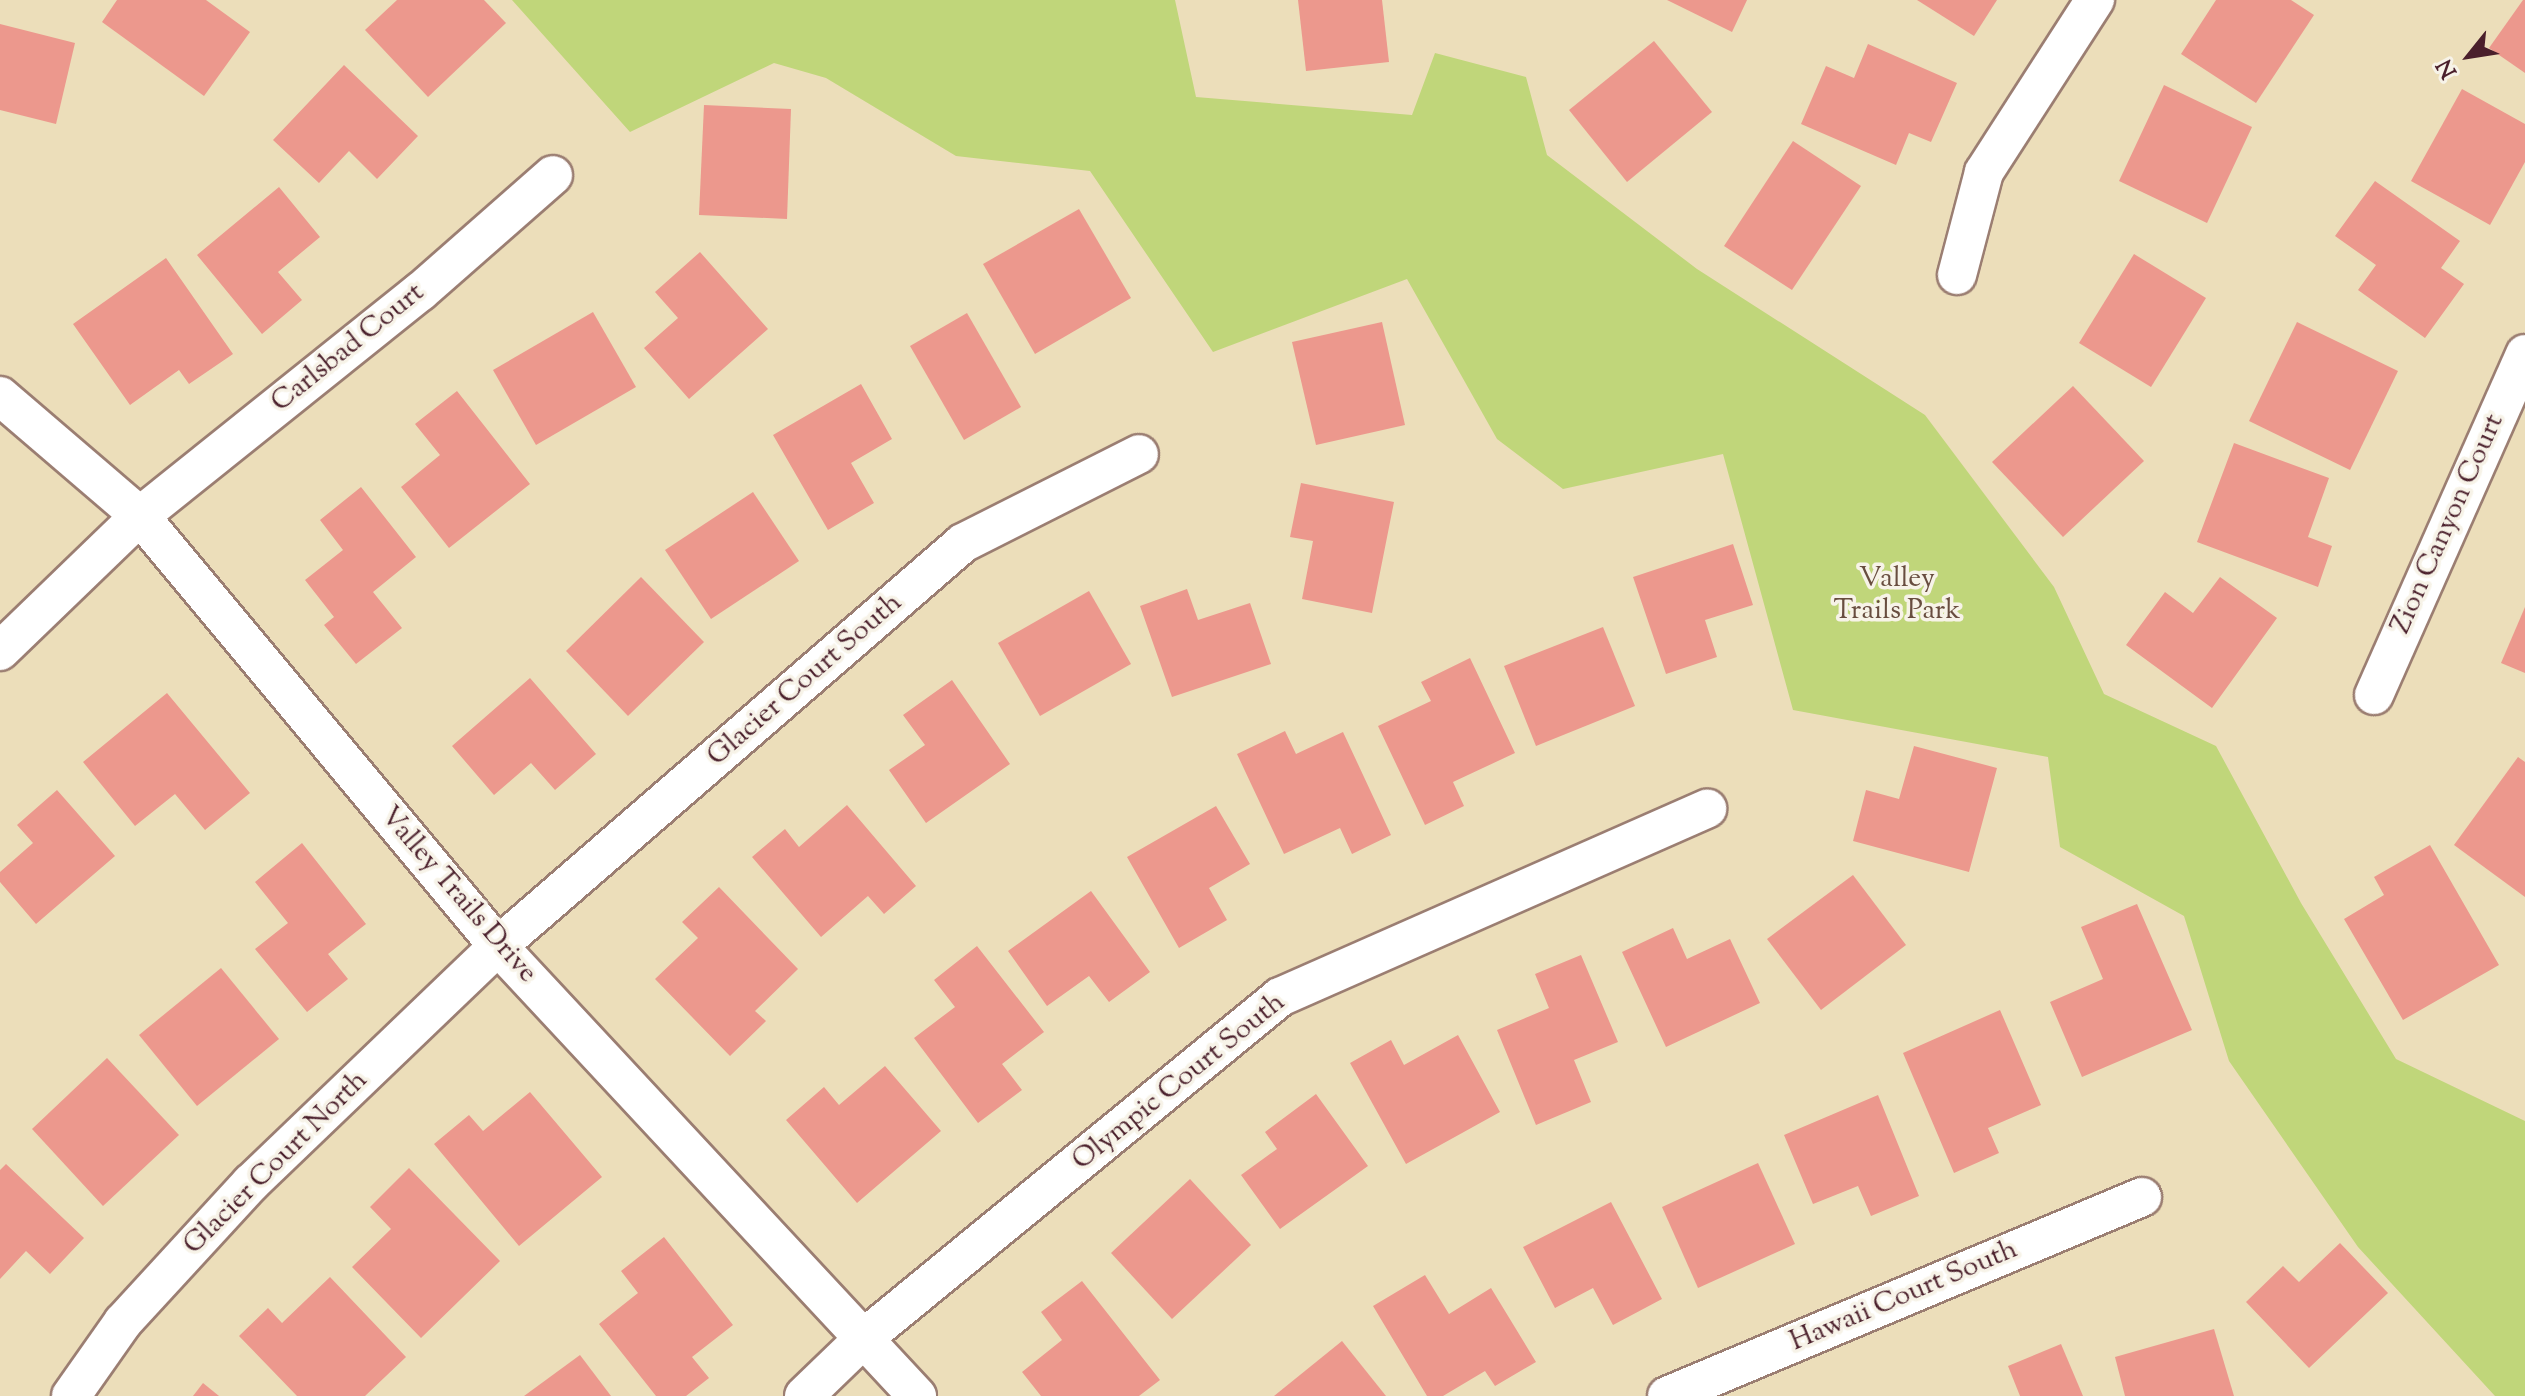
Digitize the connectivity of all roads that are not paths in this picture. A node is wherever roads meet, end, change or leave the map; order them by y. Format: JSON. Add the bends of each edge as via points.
{"nodes":[{"id":1,"x":2095,"y":0,"type":"edge"},
{"id":2,"x":553,"y":175,"type":"dead end"},
{"id":3,"x":1957,"y":275,"type":"dead end"},
{"id":4,"x":2525,"y":354,"type":"edge"},
{"id":5,"x":0,"y":396,"type":"edge"},
{"id":6,"x":1139,"y":454,"type":"dead end"},
{"id":7,"x":140,"y":516,"type":"junction"},
{"id":8,"x":0,"y":651,"type":"edge"},
{"id":9,"x":2374,"y":695,"type":"dead end"},
{"id":10,"x":1707,"y":809,"type":"dead end"},
{"id":11,"x":498,"y":946,"type":"junction"},
{"id":12,"x":2142,"y":1197,"type":"dead end"},
{"id":13,"x":864,"y":1338,"type":"junction"},
{"id":14,"x":71,"y":1396,"type":"edge"},
{"id":15,"x":804,"y":1396,"type":"edge"},
{"id":16,"x":917,"y":1396,"type":"edge"},
{"id":17,"x":1667,"y":1396,"type":"edge"}],
"edges":[{"from":1,"to":3,"type":"street","via":[[1984,172]]},
{"from":2,"to":7,"type":"street","name":"Carlsbad Court","via":[[420,292]]},
{"from":4,"to":9,"type":"street","name":"Zion Canyon Court"},
{"from":5,"to":7,"type":"street","name":"Valley Trails Drive"},
{"from":6,"to":11,"type":"street","name":"Glacier Court South","via":[[963,543]]},
{"from":7,"to":8,"type":"street","name":"Carlsbad Court"},
{"from":7,"to":11,"type":"street","name":"Valley Trails Drive"},
{"from":10,"to":13,"type":"street","name":"Olympic Court South","via":[[1280,997]]},
{"from":11,"to":13,"type":"street","name":"Valley Trails Drive"},
{"from":11,"to":14,"type":"street","name":"Glacier Court North","via":[[251,1183],[123,1322]]},
{"from":12,"to":17,"type":"street","name":"Hawaii Court South"},
{"from":13,"to":15,"type":"street","name":"Olympic Court South"},
{"from":13,"to":16,"type":"street","name":"Valley Trails Drive"}]}
